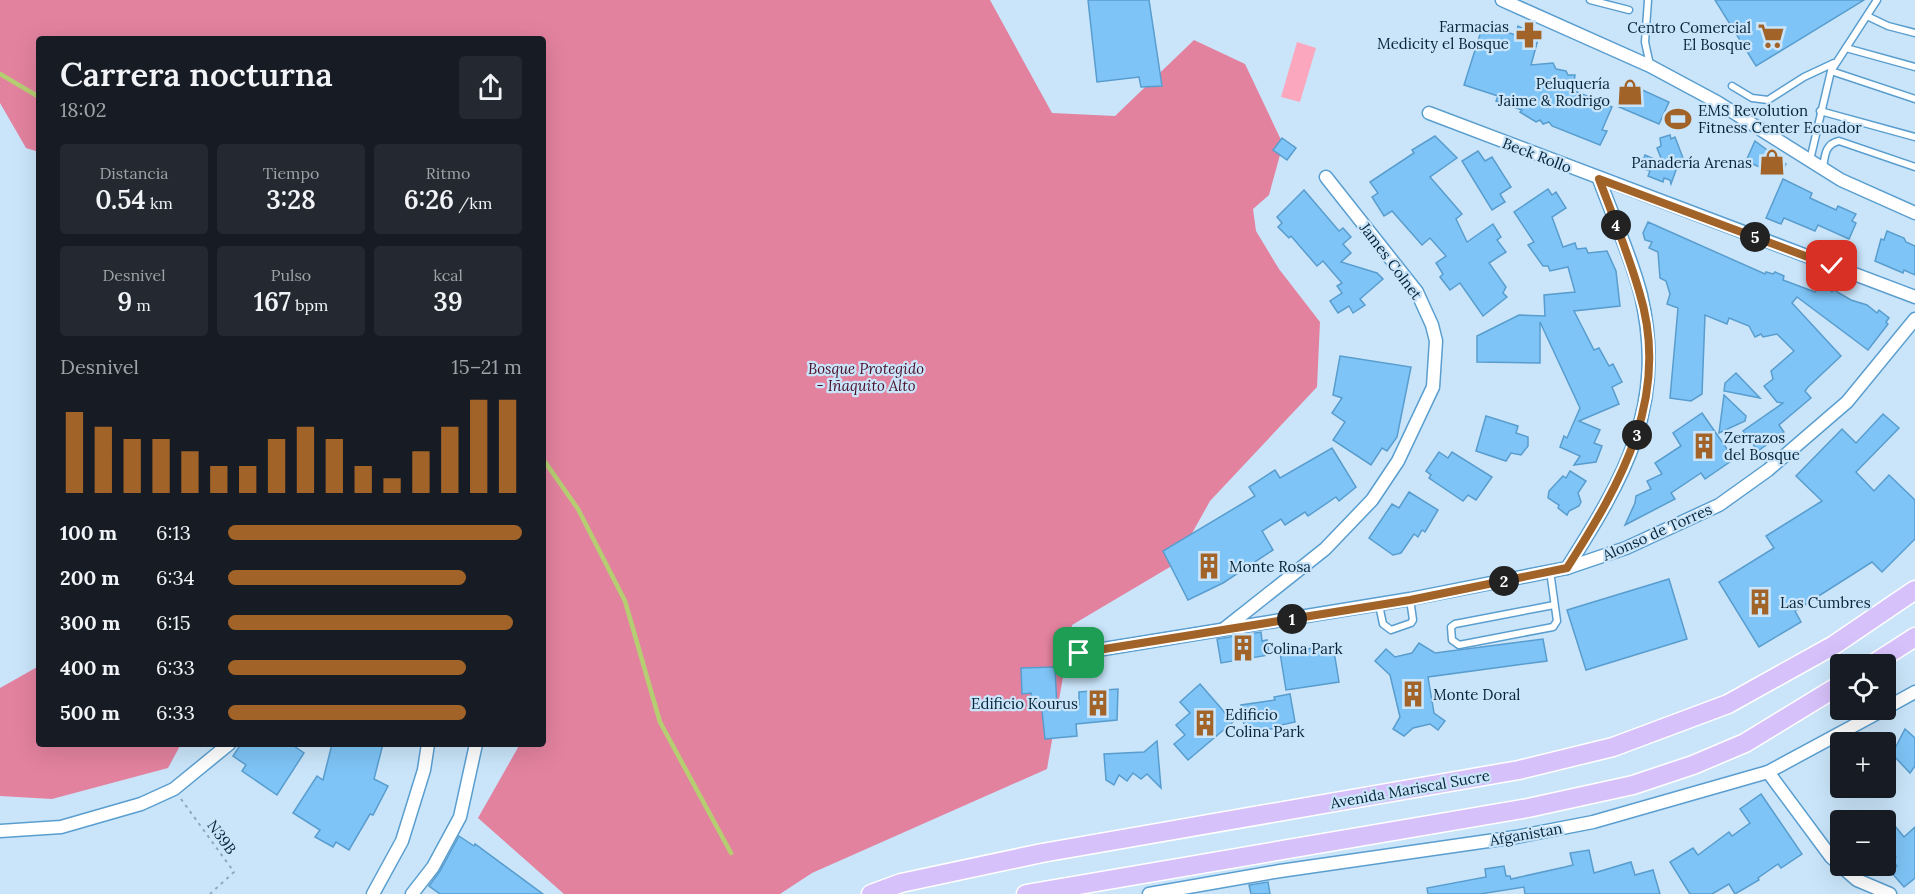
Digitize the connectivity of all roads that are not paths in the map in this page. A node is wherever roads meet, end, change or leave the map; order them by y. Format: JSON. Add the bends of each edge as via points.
{"nodes":[{"id":1,"x":1502,"y":0,"type":"edge"},
{"id":2,"x":1590,"y":0,"type":"edge"},
{"id":3,"x":1648,"y":0,"type":"edge"},
{"id":4,"x":1877,"y":0,"type":"edge"},
{"id":5,"x":1629,"y":10,"type":"dead end"},
{"id":6,"x":1867,"y":16,"type":"junction"},
{"id":7,"x":1915,"y":33,"type":"edge"},
{"id":8,"x":1846,"y":48,"type":"junction"},
{"id":9,"x":1838,"y":62,"type":"junction"},
{"id":10,"x":1650,"y":66,"type":"junction"},
{"id":11,"x":1915,"y":67,"type":"edge"},
{"id":12,"x":1831,"y":71,"type":"junction"},
{"id":13,"x":1732,"y":86,"type":"dead end"},
{"id":14,"x":1915,"y":99,"type":"edge"},
{"id":15,"x":1820,"y":111,"type":"junction"},
{"id":16,"x":1429,"y":113,"type":"dead end"},
{"id":17,"x":1915,"y":136,"type":"edge"},
{"id":18,"x":1810,"y":160,"type":"junction"},
{"id":19,"x":1915,"y":167,"type":"edge"},
{"id":20,"x":1823,"y":168,"type":"junction"},
{"id":21,"x":1326,"y":177,"type":"dead end"},
{"id":22,"x":1599,"y":179,"type":"junction"},
{"id":23,"x":1915,"y":213,"type":"edge"},
{"id":24,"x":1915,"y":297,"type":"edge"},
{"id":25,"x":1915,"y":319,"type":"edge"},
{"id":26,"x":1567,"y":568,"type":"junction"},
{"id":27,"x":1550,"y":571,"type":"junction"},
{"id":28,"x":1915,"y":590,"type":"edge"},
{"id":29,"x":1410,"y":600,"type":"junction"},
{"id":30,"x":1379,"y":605,"type":"junction"},
{"id":31,"x":1554,"y":605,"type":"junction"},
{"id":32,"x":1223,"y":630,"type":"junction"},
{"id":33,"x":1915,"y":637,"type":"edge"},
{"id":34,"x":1079,"y":653,"type":"dead end"},
{"id":35,"x":1889,"y":654,"type":"edge"},
{"id":36,"x":1830,"y":691,"type":"edge"},
{"id":37,"x":1915,"y":692,"type":"edge"},
{"id":38,"x":1896,"y":702,"type":"edge"},
{"id":39,"x":1864,"y":720,"type":"edge"},
{"id":40,"x":225,"y":747,"type":"edge"},
{"id":41,"x":428,"y":747,"type":"edge"},
{"id":42,"x":475,"y":747,"type":"edge"},
{"id":43,"x":1768,"y":772,"type":"junction"},
{"id":44,"x":0,"y":831,"type":"edge"},
{"id":45,"x":1830,"y":856,"type":"edge"},
{"id":46,"x":1853,"y":876,"type":"edge"},
{"id":47,"x":373,"y":894,"type":"edge"},
{"id":48,"x":412,"y":894,"type":"edge"},
{"id":49,"x":872,"y":894,"type":"edge"},
{"id":50,"x":1026,"y":894,"type":"edge"},
{"id":51,"x":1149,"y":894,"type":"edge"},
{"id":52,"x":1890,"y":894,"type":"edge"}],
"edges":[{"from":1,"to":10,"type":"street"},
{"from":2,"to":5,"type":"lane"},
{"from":3,"to":10,"type":"lane","via":[[1645,42]]},
{"from":4,"to":6,"type":"lane"},
{"from":6,"to":7,"type":"lane"},
{"from":6,"to":8,"type":"lane"},
{"from":8,"to":9,"type":"lane"},
{"from":8,"to":11,"type":"lane"},
{"from":9,"to":12,"type":"lane"},
{"from":9,"to":13,"type":"lane","via":[[1804,77],[1768,100],[1752,98]]},
{"from":10,"to":18,"type":"street"},
{"from":12,"to":14,"type":"lane"},
{"from":12,"to":15,"type":"lane"},
{"from":15,"to":17,"type":"lane"},
{"from":15,"to":18,"type":"lane"},
{"from":16,"to":22,"type":"street","name":"Beck Rollo"},
{"from":18,"to":20,"type":"street"},
{"from":19,"to":20,"type":"lane","via":[[1839,141],[1827,148]]},
{"from":20,"to":23,"type":"street","via":[[1857,188]]},
{"from":21,"to":32,"type":"street","name":"James Colnet","via":[[1417,292],[1436,341],[1433,387],[1398,461],[1372,500],[1325,549]]},
{"from":22,"to":24,"type":"street","name":"Beck Rollo"},
{"from":22,"to":26,"type":"street","via":[[1640,292],[1649,345],[1647,384],[1643,417],[1622,474]]},
{"from":25,"to":26,"type":"street","name":"Alonso de Torres","via":[[1838,410],[1745,488],[1719,505],[1657,534]]},
{"from":26,"to":27,"type":"street","name":"Alonso de Torres"},
{"from":27,"to":29,"type":"street","name":"Alonso de Torres"},
{"from":27,"to":31,"type":"lane"},
{"from":28,"to":49,"type":"main road","name":"Avenida Mariscal Sucre","via":[[1834,645],[1728,704],[1613,747],[1519,770],[1042,853],[901,883]]},
{"from":29,"to":30,"type":"street","name":"Alonso de Torres"},
{"from":29,"to":30,"type":"lane","via":[[1413,620],[1391,630],[1383,624]]},
{"from":30,"to":32,"type":"street","name":"Alonso de Torres"},
{"from":31,"to":31,"type":"lane","via":[[1455,624],[1450,632],[1452,640],[1459,645],[1553,627],[1557,621]]},
{"from":32,"to":34,"type":"street","name":"Alonso de Torres"},
{"from":33,"to":35,"type":"main road"},
{"from":36,"to":50,"type":"main road","via":[[1745,743],[1633,785],[1528,808]]},
{"from":37,"to":38,"type":"street","name":"Afganistan"},
{"from":39,"to":43,"type":"street","name":"Afganistan"},
{"from":40,"to":44,"type":"street","via":[[174,789],[141,804],[61,827]]},
{"from":41,"to":47,"type":"street","via":[[402,841]]},
{"from":42,"to":48,"type":"street","via":[[460,817],[433,867]]},
{"from":43,"to":45,"type":"street"},
{"from":43,"to":51,"type":"street","name":"Afganistan","via":[[1593,822]]},
{"from":46,"to":52,"type":"street"}]}
